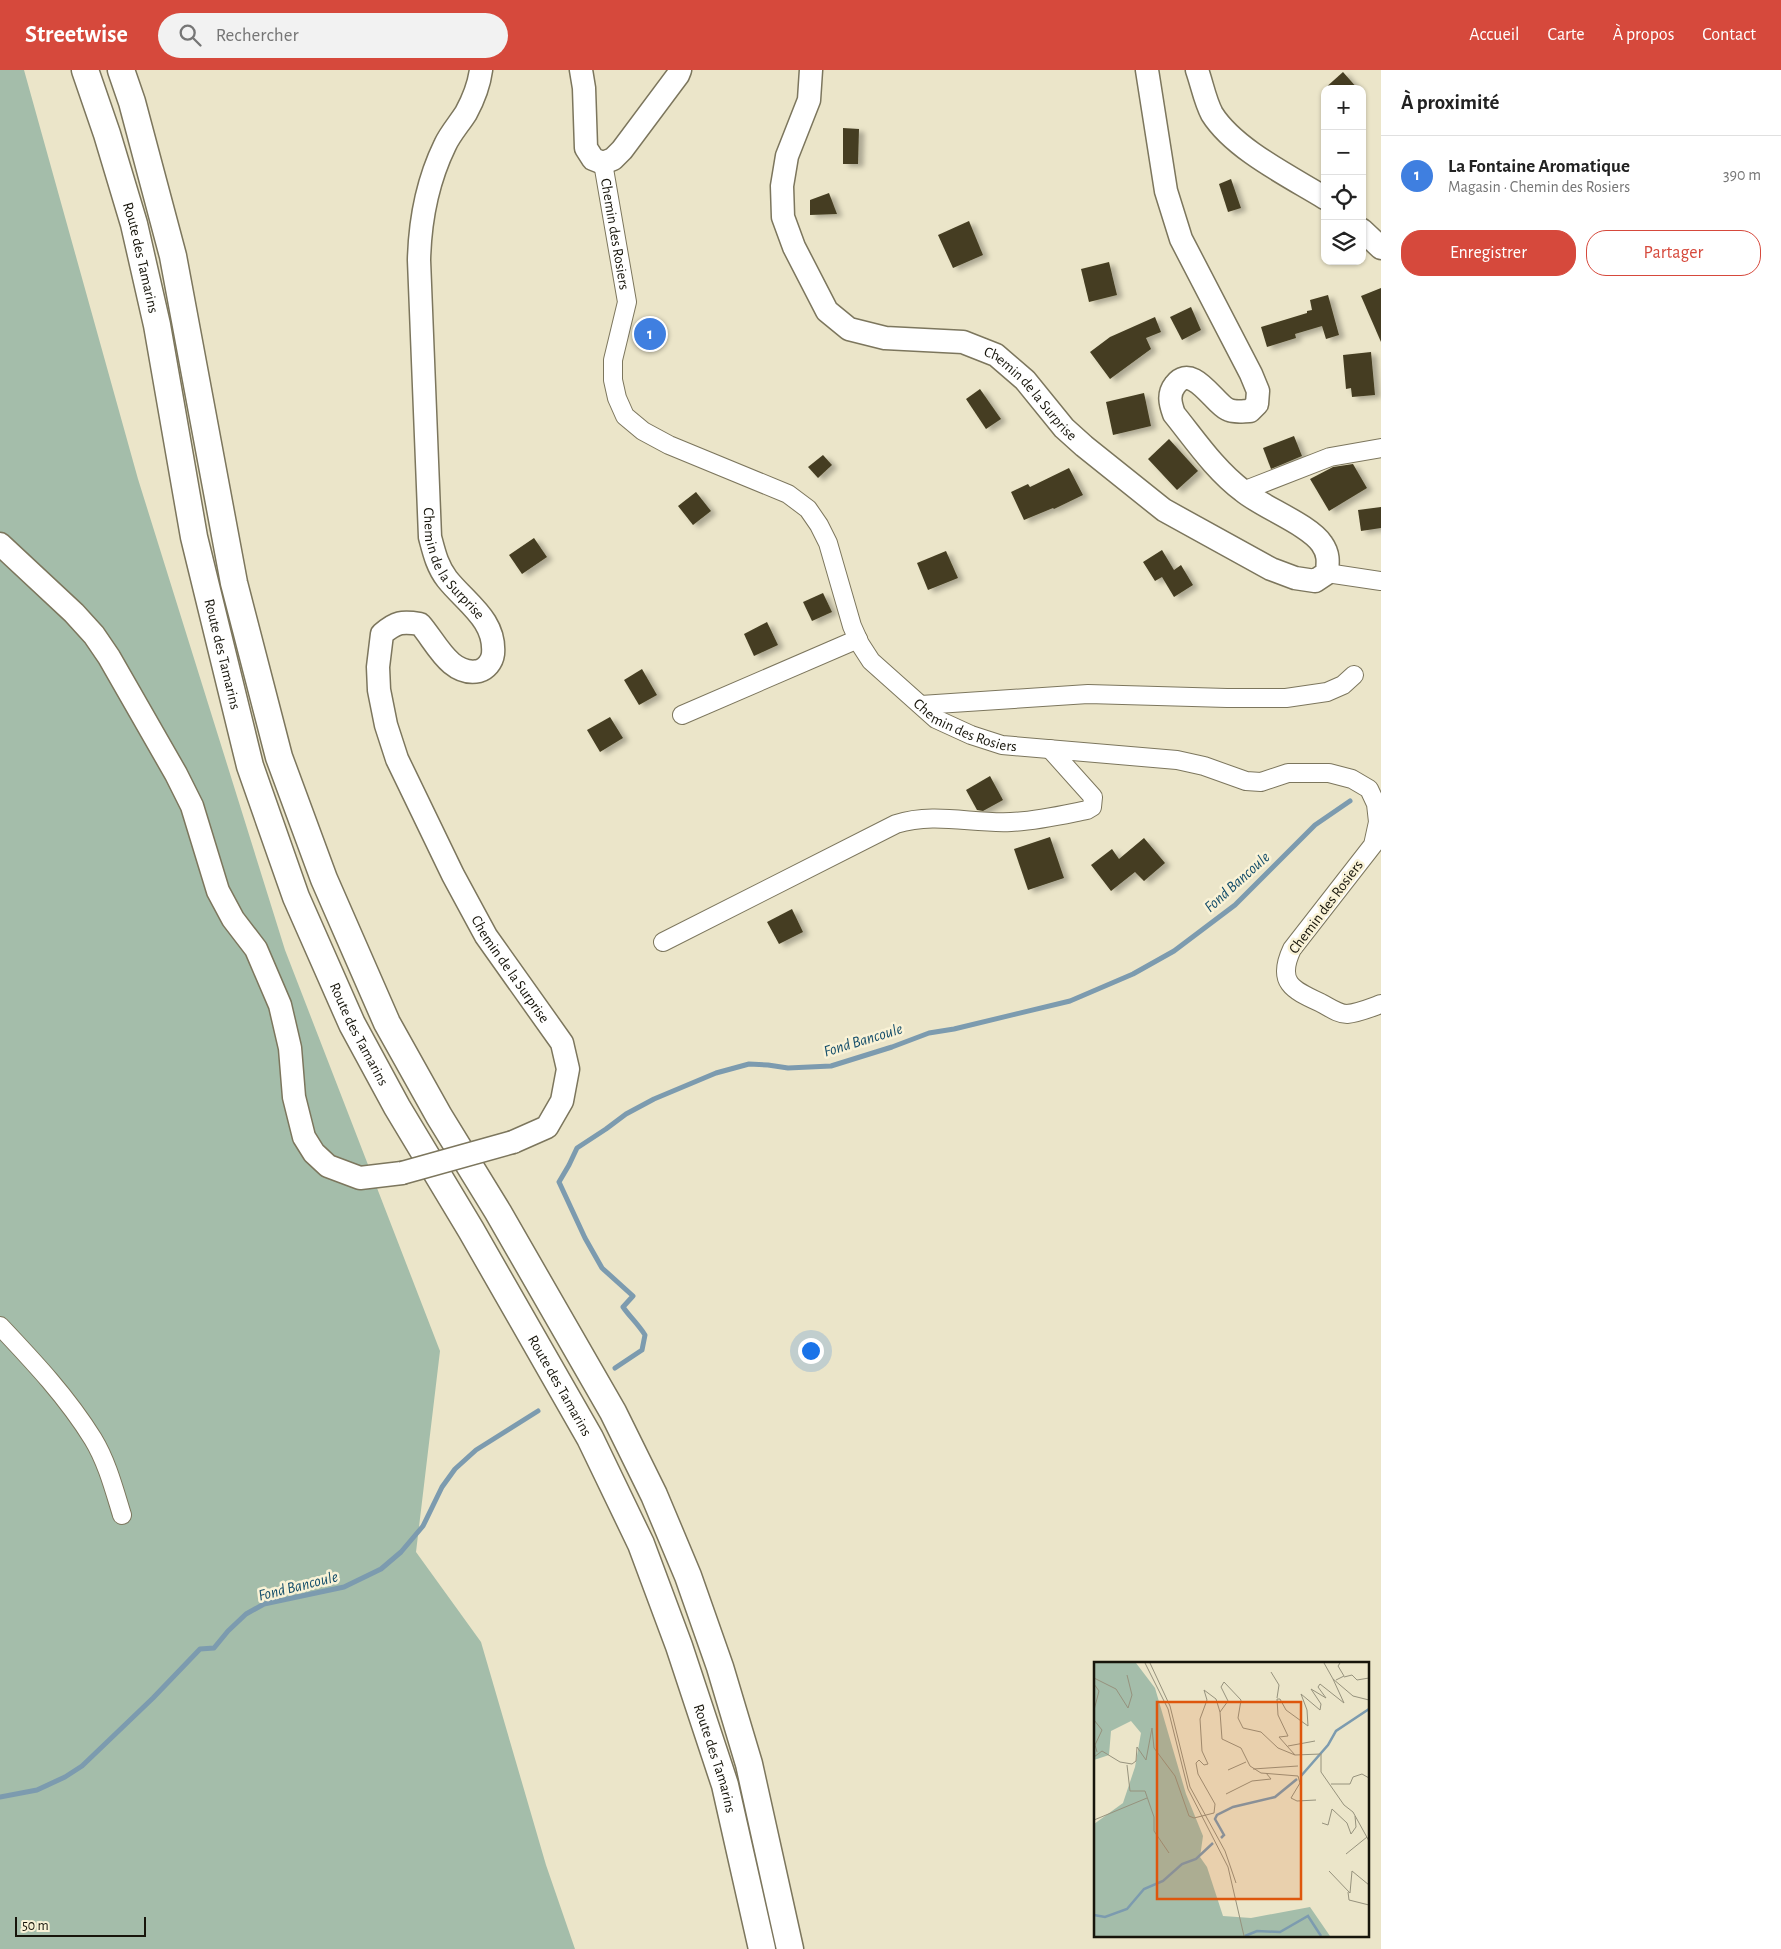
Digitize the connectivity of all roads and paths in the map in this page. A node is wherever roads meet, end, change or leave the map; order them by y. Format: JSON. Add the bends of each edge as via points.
{"nodes":[{"id":1,"x":85,"y":70,"type":"edge"},
{"id":2,"x":121,"y":70,"type":"edge"},
{"id":3,"x":481,"y":70,"type":"edge"},
{"id":4,"x":581,"y":70,"type":"edge"},
{"id":5,"x":680,"y":70,"type":"edge"},
{"id":6,"x":811,"y":70,"type":"edge"},
{"id":7,"x":1147,"y":70,"type":"edge"},
{"id":8,"x":1197,"y":70,"type":"edge"},
{"id":9,"x":603,"y":164,"type":"junction"},
{"id":10,"x":1321,"y":195,"type":"edge"},
{"id":11,"x":1366,"y":234,"type":"edge"},
{"id":12,"x":1381,"y":248,"type":"edge"},
{"id":13,"x":1381,"y":448,"type":"edge"},
{"id":14,"x":1243,"y":491,"type":"junction"},
{"id":15,"x":0,"y":544,"type":"edge"},
{"id":16,"x":1328,"y":573,"type":"junction"},
{"id":17,"x":1381,"y":581,"type":"edge"},
{"id":18,"x":858,"y":639,"type":"junction"},
{"id":19,"x":1354,"y":675,"type":"dead end"},
{"id":20,"x":921,"y":705,"type":"junction"},
{"id":21,"x":682,"y":714,"type":"dead end"},
{"id":22,"x":1050,"y":749,"type":"junction"},
{"id":23,"x":663,"y":942,"type":"dead end"},
{"id":24,"x":1381,"y":1004,"type":"edge"},
{"id":25,"x":0,"y":1326,"type":"edge"},
{"id":26,"x":122,"y":1514,"type":"dead end"},
{"id":27,"x":762,"y":1949,"type":"edge"},
{"id":28,"x":790,"y":1949,"type":"edge"}],
"edges":[{"from":1,"to":27,"type":"highway","name":"Route des Tamarins","via":[[134,224],[157,325],[194,537],[250,766],[296,897],[356,1032],[590,1438],[641,1544],[725,1785]]},
{"from":2,"to":28,"type":"highway","name":"Route des Tamarins","via":[[173,256],[234,583],[279,757],[324,879],[387,1023],[614,1412],[654,1495],[688,1576],[749,1764]]},
{"from":3,"to":15,"type":"main road","name":"Chemin de la Surprise","bridge":true,"via":[[476,92],[445,144],[427,191],[418,260],[430,537],[436,559],[447,578],[487,624],[493,643],[493,657],[488,666],[480,670],[457,669],[420,624],[404,621],[382,634],[379,690],[386,725],[398,759],[453,875],[486,936],[562,1043],[568,1069],[562,1101],[547,1127],[513,1142],[402,1173],[360,1178],[328,1166],[314,1153],[304,1137],[294,1097],[290,1048],[280,1005],[256,949],[233,919],[218,891],[192,806],[176,774],[94,635],[74,612]]},
{"from":4,"to":9,"type":"main road","via":[[586,148],[593,159]]},
{"from":5,"to":9,"type":"main road","via":[[622,150]]},
{"from":6,"to":16,"type":"main road","name":"Chemin de la Surprise","via":[[809,100],[787,156],[782,186],[783,217],[794,247],[827,311],[849,329],[886,338],[963,342],[996,355],[1025,380],[1064,428],[1164,510],[1271,569],[1315,581]]},
{"from":7,"to":14,"type":"main road","via":[[1166,191],[1181,239],[1258,391],[1257,404],[1250,411],[1238,412],[1227,409],[1195,380],[1186,378],[1177,382],[1170,392],[1170,403],[1174,414],[1217,468]]},
{"from":8,"to":10,"type":"main road","via":[[1211,111],[1222,128],[1236,142]]},
{"from":9,"to":18,"type":"street","name":"Chemin des Rosiers","via":[[627,302],[613,360],[613,380],[625,416],[643,431],[669,445],[788,494],[808,509],[828,544]]},
{"from":11,"to":12,"type":"main road"},
{"from":13,"to":14,"type":"street","via":[[1330,457]]},
{"from":14,"to":16,"type":"main road","via":[[1322,543],[1329,558]]},
{"from":16,"to":17,"type":"street"},
{"from":18,"to":20,"type":"street","name":"Chemin des Rosiers","via":[[871,661]]},
{"from":18,"to":21,"type":"street"},
{"from":19,"to":20,"type":"street","via":[[1328,692],[1286,698],[1088,694]]},
{"from":20,"to":22,"type":"street","name":"Chemin des Rosiers","via":[[936,719],[971,735],[1002,745]]},
{"from":22,"to":23,"type":"street","via":[[1093,797],[1092,807],[1049,818],[1010,822],[930,817],[896,824]]},
{"from":22,"to":24,"type":"street","name":"Chemin des Rosiers","via":[[1177,760],[1246,781],[1261,782],[1288,773],[1329,772],[1352,779],[1368,789],[1376,804],[1378,822],[1373,845],[1292,949],[1285,974],[1289,984],[1300,993],[1343,1014]]},
{"from":25,"to":26,"type":"street","via":[[51,1380],[94,1440]]}]}
